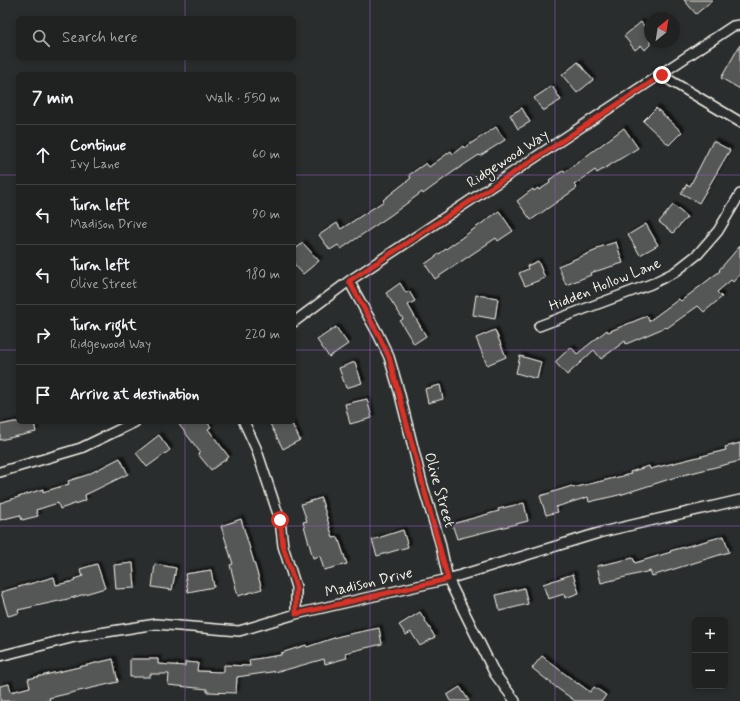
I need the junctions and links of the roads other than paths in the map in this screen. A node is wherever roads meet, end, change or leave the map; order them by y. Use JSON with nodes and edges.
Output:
{"nodes":[{"id":1,"x":740,"y":25,"type":"edge"},
{"id":2,"x":662,"y":75,"type":"junction"},
{"id":3,"x":740,"y":122,"type":"edge"},
{"id":4,"x":740,"y":194,"type":"edge"},
{"id":5,"x":349,"y":281,"type":"junction"},
{"id":6,"x":296,"y":321,"type":"edge"},
{"id":7,"x":538,"y":326,"type":"dead end"},
{"id":8,"x":131,"y":424,"type":"edge"},
{"id":9,"x":245,"y":424,"type":"edge"},
{"id":10,"x":0,"y":472,"type":"edge"},
{"id":11,"x":740,"y":500,"type":"edge"},
{"id":12,"x":448,"y":579,"type":"junction"},
{"id":13,"x":296,"y":614,"type":"junction"},
{"id":14,"x":0,"y":656,"type":"edge"},
{"id":15,"x":515,"y":701,"type":"edge"}],
"edges":[{"from":1,"to":2,"type":"street","name":"Ridgewood Way"},
{"from":2,"to":3,"type":"street"},
{"from":2,"to":5,"type":"street","name":"Ridgewood Way"},
{"from":4,"to":7,"type":"street","name":"Hidden Hollow Lane"},
{"from":5,"to":6,"type":"street","name":"Ridgewood Way"},
{"from":5,"to":12,"type":"street","name":"Olive Street"},
{"from":8,"to":10,"type":"street"},
{"from":9,"to":13,"type":"street"},
{"from":11,"to":12,"type":"street","name":"Madison Drive"},
{"from":12,"to":13,"type":"street","name":"Madison Drive"},
{"from":12,"to":15,"type":"street","name":"Olive Street"},
{"from":13,"to":14,"type":"street","name":"Madison Drive"}]}
